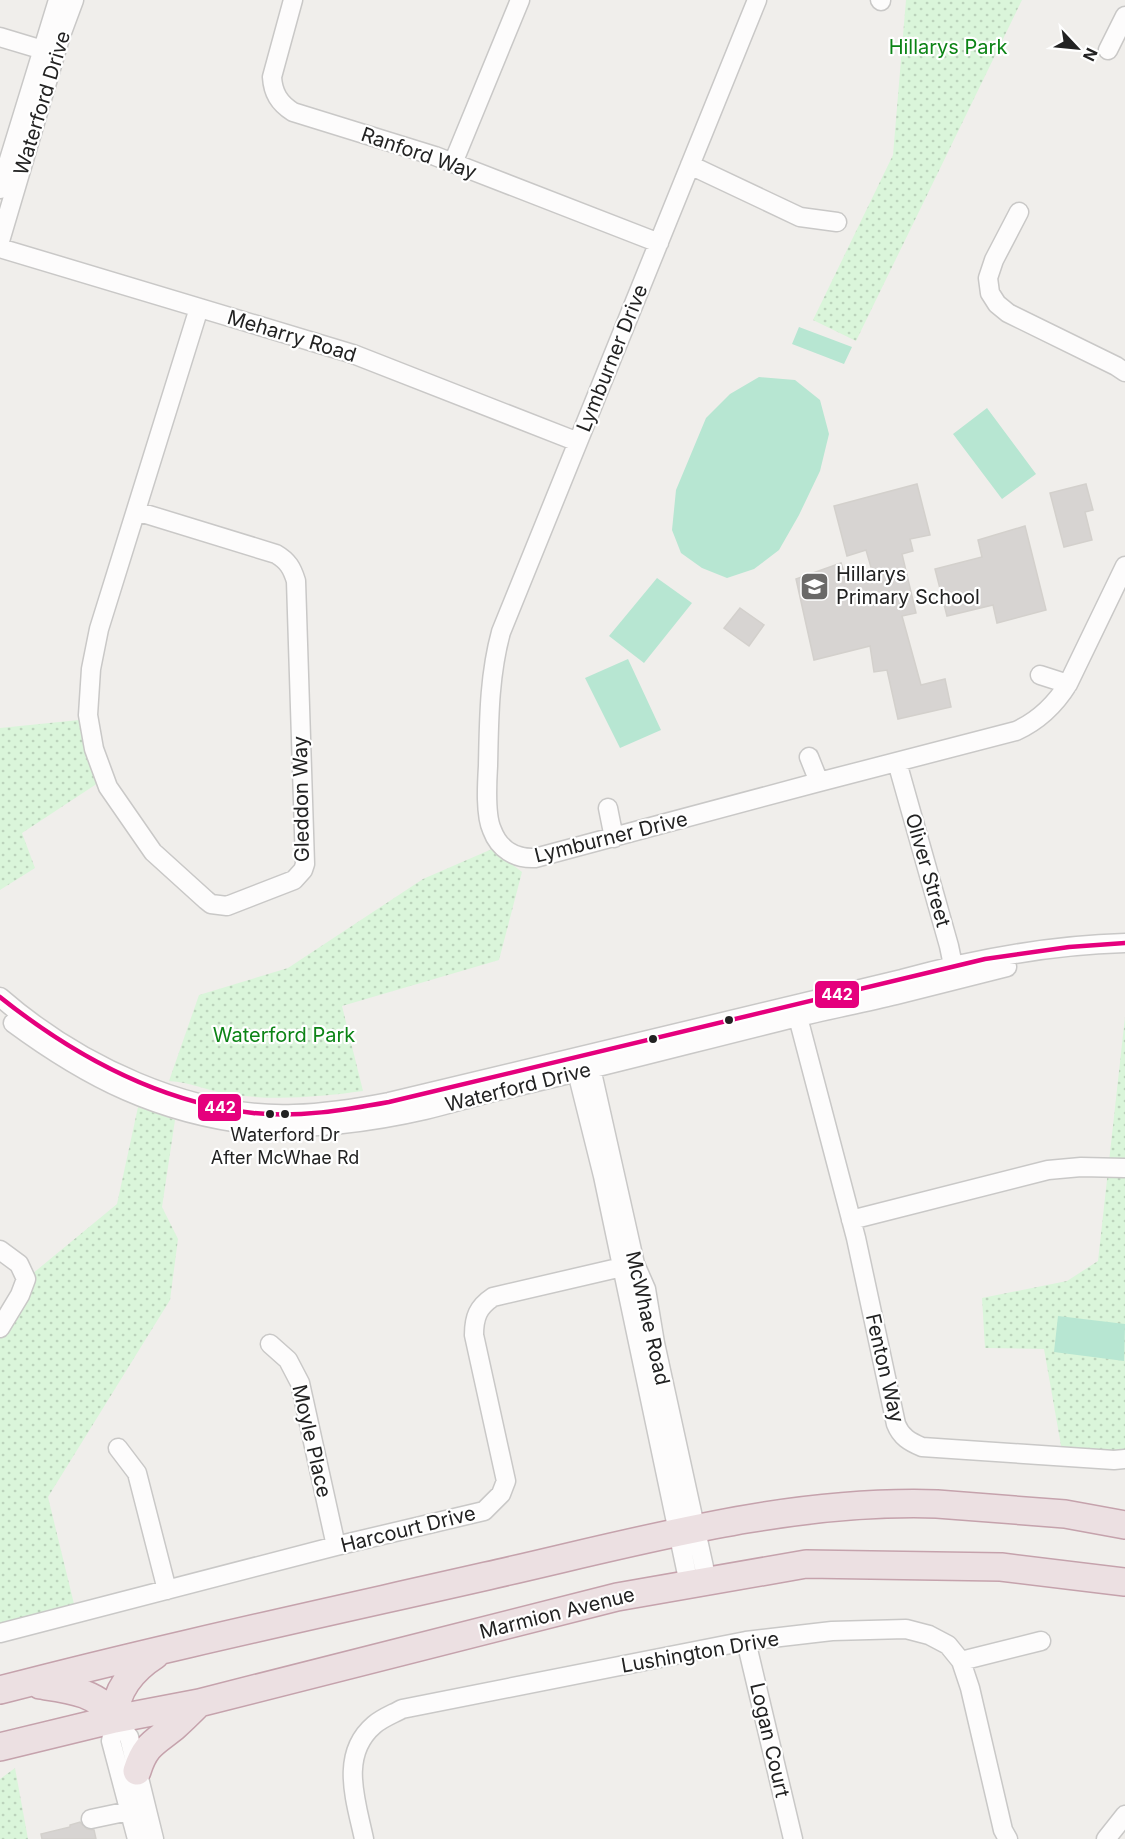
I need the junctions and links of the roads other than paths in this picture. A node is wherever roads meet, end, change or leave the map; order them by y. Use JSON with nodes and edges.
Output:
{"nodes":[{"id":1,"x":58,"y":0,"type":"edge"},
{"id":2,"x":74,"y":0,"type":"edge"},
{"id":3,"x":294,"y":0,"type":"edge"},
{"id":4,"x":520,"y":0,"type":"edge"},
{"id":5,"x":757,"y":0,"type":"edge"},
{"id":6,"x":1125,"y":15,"type":"edge"},
{"id":7,"x":0,"y":37,"type":"edge"},
{"id":8,"x":1108,"y":50,"type":"dead end"},
{"id":9,"x":49,"y":52,"type":"junction"},
{"id":10,"x":453,"y":163,"type":"junction"},
{"id":11,"x":690,"y":165,"type":"junction"},
{"id":12,"x":0,"y":189,"type":"edge"},
{"id":13,"x":1019,"y":212,"type":"dead end"},
{"id":14,"x":837,"y":222,"type":"dead end"},
{"id":15,"x":0,"y":241,"type":"edge"},
{"id":16,"x":659,"y":243,"type":"junction"},
{"id":17,"x":0,"y":248,"type":"edge"},
{"id":18,"x":199,"y":308,"type":"junction"},
{"id":19,"x":1125,"y":372,"type":"edge"},
{"id":20,"x":578,"y":442,"type":"junction"},
{"id":21,"x":136,"y":511,"type":"junction"},
{"id":22,"x":1125,"y":567,"type":"edge"},
{"id":23,"x":1040,"y":675,"type":"dead end"},
{"id":24,"x":1068,"y":684,"type":"junction"},
{"id":25,"x":809,"y":757,"type":"dead end"},
{"id":26,"x":897,"y":762,"type":"junction"},
{"id":27,"x":819,"y":782,"type":"junction"},
{"id":28,"x":608,"y":808,"type":"dead end"},
{"id":29,"x":614,"y":838,"type":"junction"},
{"id":30,"x":1125,"y":943,"type":"edge"},
{"id":31,"x":1125,"y":954,"type":"edge"},
{"id":32,"x":954,"y":972,"type":"junction"},
{"id":33,"x":0,"y":998,"type":"edge"},
{"id":34,"x":796,"y":1011,"type":"junction"},
{"id":35,"x":0,"y":1012,"type":"edge"},
{"id":36,"x":583,"y":1064,"type":"junction"},
{"id":37,"x":1125,"y":1168,"type":"edge"},
{"id":38,"x":851,"y":1220,"type":"junction"},
{"id":39,"x":0,"y":1250,"type":"edge"},
{"id":40,"x":629,"y":1266,"type":"junction"},
{"id":41,"x":0,"y":1328,"type":"edge"},
{"id":42,"x":270,"y":1344,"type":"dead end"},
{"id":43,"x":118,"y":1448,"type":"dead end"},
{"id":44,"x":1125,"y":1459,"type":"edge"},
{"id":45,"x":1125,"y":1525,"type":"edge"},
{"id":46,"x":688,"y":1531,"type":"junction"},
{"id":47,"x":336,"y":1546,"type":"junction"},
{"id":48,"x":1125,"y":1582,"type":"edge"},
{"id":49,"x":698,"y":1583,"type":"junction"},
{"id":50,"x":167,"y":1590,"type":"junction"},
{"id":51,"x":0,"y":1633,"type":"edge"},
{"id":52,"x":746,"y":1641,"type":"junction"},
{"id":53,"x":1041,"y":1641,"type":"dead end"},
{"id":54,"x":164,"y":1650,"type":"junction"},
{"id":55,"x":961,"y":1661,"type":"junction"},
{"id":56,"x":27,"y":1683,"type":"junction"},
{"id":57,"x":0,"y":1690,"type":"edge"},
{"id":58,"x":199,"y":1703,"type":"junction"},
{"id":59,"x":114,"y":1719,"type":"junction"},
{"id":60,"x":0,"y":1748,"type":"edge"},
{"id":61,"x":137,"y":1771,"type":"junction"},
{"id":62,"x":129,"y":1811,"type":"junction"},
{"id":63,"x":1125,"y":1815,"type":"edge"},
{"id":64,"x":91,"y":1819,"type":"dead end"},
{"id":65,"x":137,"y":1839,"type":"edge"},
{"id":66,"x":154,"y":1839,"type":"edge"},
{"id":67,"x":364,"y":1839,"type":"edge"},
{"id":68,"x":793,"y":1839,"type":"edge"},
{"id":69,"x":1008,"y":1839,"type":"edge"},
{"id":70,"x":1106,"y":1839,"type":"edge"}],
"edges":[{"from":1,"to":9,"type":"street","name":"Waterford Drive"},
{"from":2,"to":9,"type":"street","name":"Waterford Drive"},
{"from":3,"to":10,"type":"street","name":"Ranford Way"},
{"from":4,"to":10,"type":"street"},
{"from":5,"to":11,"type":"street","name":"Lymburner Drive"},
{"from":6,"to":8,"type":"street"},
{"from":7,"to":9,"type":"street"},
{"from":9,"to":12,"type":"street","name":"Waterford Drive"},
{"from":9,"to":15,"type":"street","name":"Waterford Drive"},
{"from":10,"to":16,"type":"street","name":"Ranford Way"},
{"from":11,"to":14,"type":"street"},
{"from":11,"to":16,"type":"street","name":"Lymburner Drive"},
{"from":13,"to":19,"type":"street"},
{"from":16,"to":20,"type":"street","name":"Lymburner Drive"},
{"from":17,"to":18,"type":"street","name":"Meharry Road"},
{"from":18,"to":20,"type":"street","name":"Meharry Road"},
{"from":18,"to":21,"type":"street","name":"Gleddon Way"},
{"from":20,"to":29,"type":"street","name":"Lymburner Drive"},
{"from":21,"to":21,"type":"street","name":"Gleddon Way"},
{"from":22,"to":24,"type":"street","name":"Lymburner Drive"},
{"from":23,"to":24,"type":"street"},
{"from":24,"to":26,"type":"street","name":"Lymburner Drive"},
{"from":25,"to":27,"type":"street"},
{"from":26,"to":27,"type":"street","name":"Lymburner Drive"},
{"from":26,"to":32,"type":"street","name":"Oliver Street"},
{"from":27,"to":29,"type":"street","name":"Lymburner Drive"},
{"from":28,"to":29,"type":"street"},
{"from":30,"to":32,"type":"street","name":"Waterford Drive"},
{"from":31,"to":32,"type":"street","name":"Waterford Drive"},
{"from":32,"to":34,"type":"street","name":"Waterford Drive"},
{"from":33,"to":36,"type":"street","name":"Waterford Drive"},
{"from":34,"to":36,"type":"street","name":"Waterford Drive"},
{"from":34,"to":38,"type":"street","name":"Fenton Way"},
{"from":35,"to":36,"type":"street","name":"Waterford Drive"},
{"from":36,"to":40,"type":"street","name":"McWhae Road"},
{"from":37,"to":38,"type":"street"},
{"from":38,"to":44,"type":"street","name":"Fenton Way"},
{"from":39,"to":41,"type":"street"},
{"from":40,"to":46,"type":"street","name":"McWhae Road"},
{"from":40,"to":47,"type":"street","name":"Harcourt Drive"},
{"from":42,"to":47,"type":"street","name":"Moyle Place"},
{"from":43,"to":50,"type":"street"},
{"from":45,"to":46,"type":"highway"},
{"from":46,"to":49,"type":"street","name":"McWhae Road"},
{"from":46,"to":54,"type":"highway"},
{"from":47,"to":50,"type":"street","name":"Harcourt Drive"},
{"from":48,"to":49,"type":"highway","name":"Marmion Avenue"},
{"from":49,"to":58,"type":"highway","name":"Marmion Avenue"},
{"from":50,"to":51,"type":"street","name":"Harcourt Drive"},
{"from":52,"to":55,"type":"street","name":"Lushington Drive"},
{"from":52,"to":67,"type":"street","name":"Lushington Drive"},
{"from":52,"to":68,"type":"street","name":"Logan Court"},
{"from":53,"to":55,"type":"street"},
{"from":54,"to":56,"type":"highway"},
{"from":54,"to":59,"type":"highway"},
{"from":55,"to":69,"type":"street","name":"Lushington Drive"},
{"from":56,"to":57,"type":"highway"},
{"from":56,"to":59,"type":"highway"},
{"from":58,"to":59,"type":"highway","name":"Marmion Avenue"},
{"from":58,"to":61,"type":"highway"},
{"from":59,"to":60,"type":"highway","name":"Marmion Avenue"},
{"from":59,"to":61,"type":"street"},
{"from":59,"to":62,"type":"street"},
{"from":61,"to":66,"type":"street"},
{"from":62,"to":64,"type":"street"},
{"from":62,"to":65,"type":"street"},
{"from":63,"to":70,"type":"street"}]}
